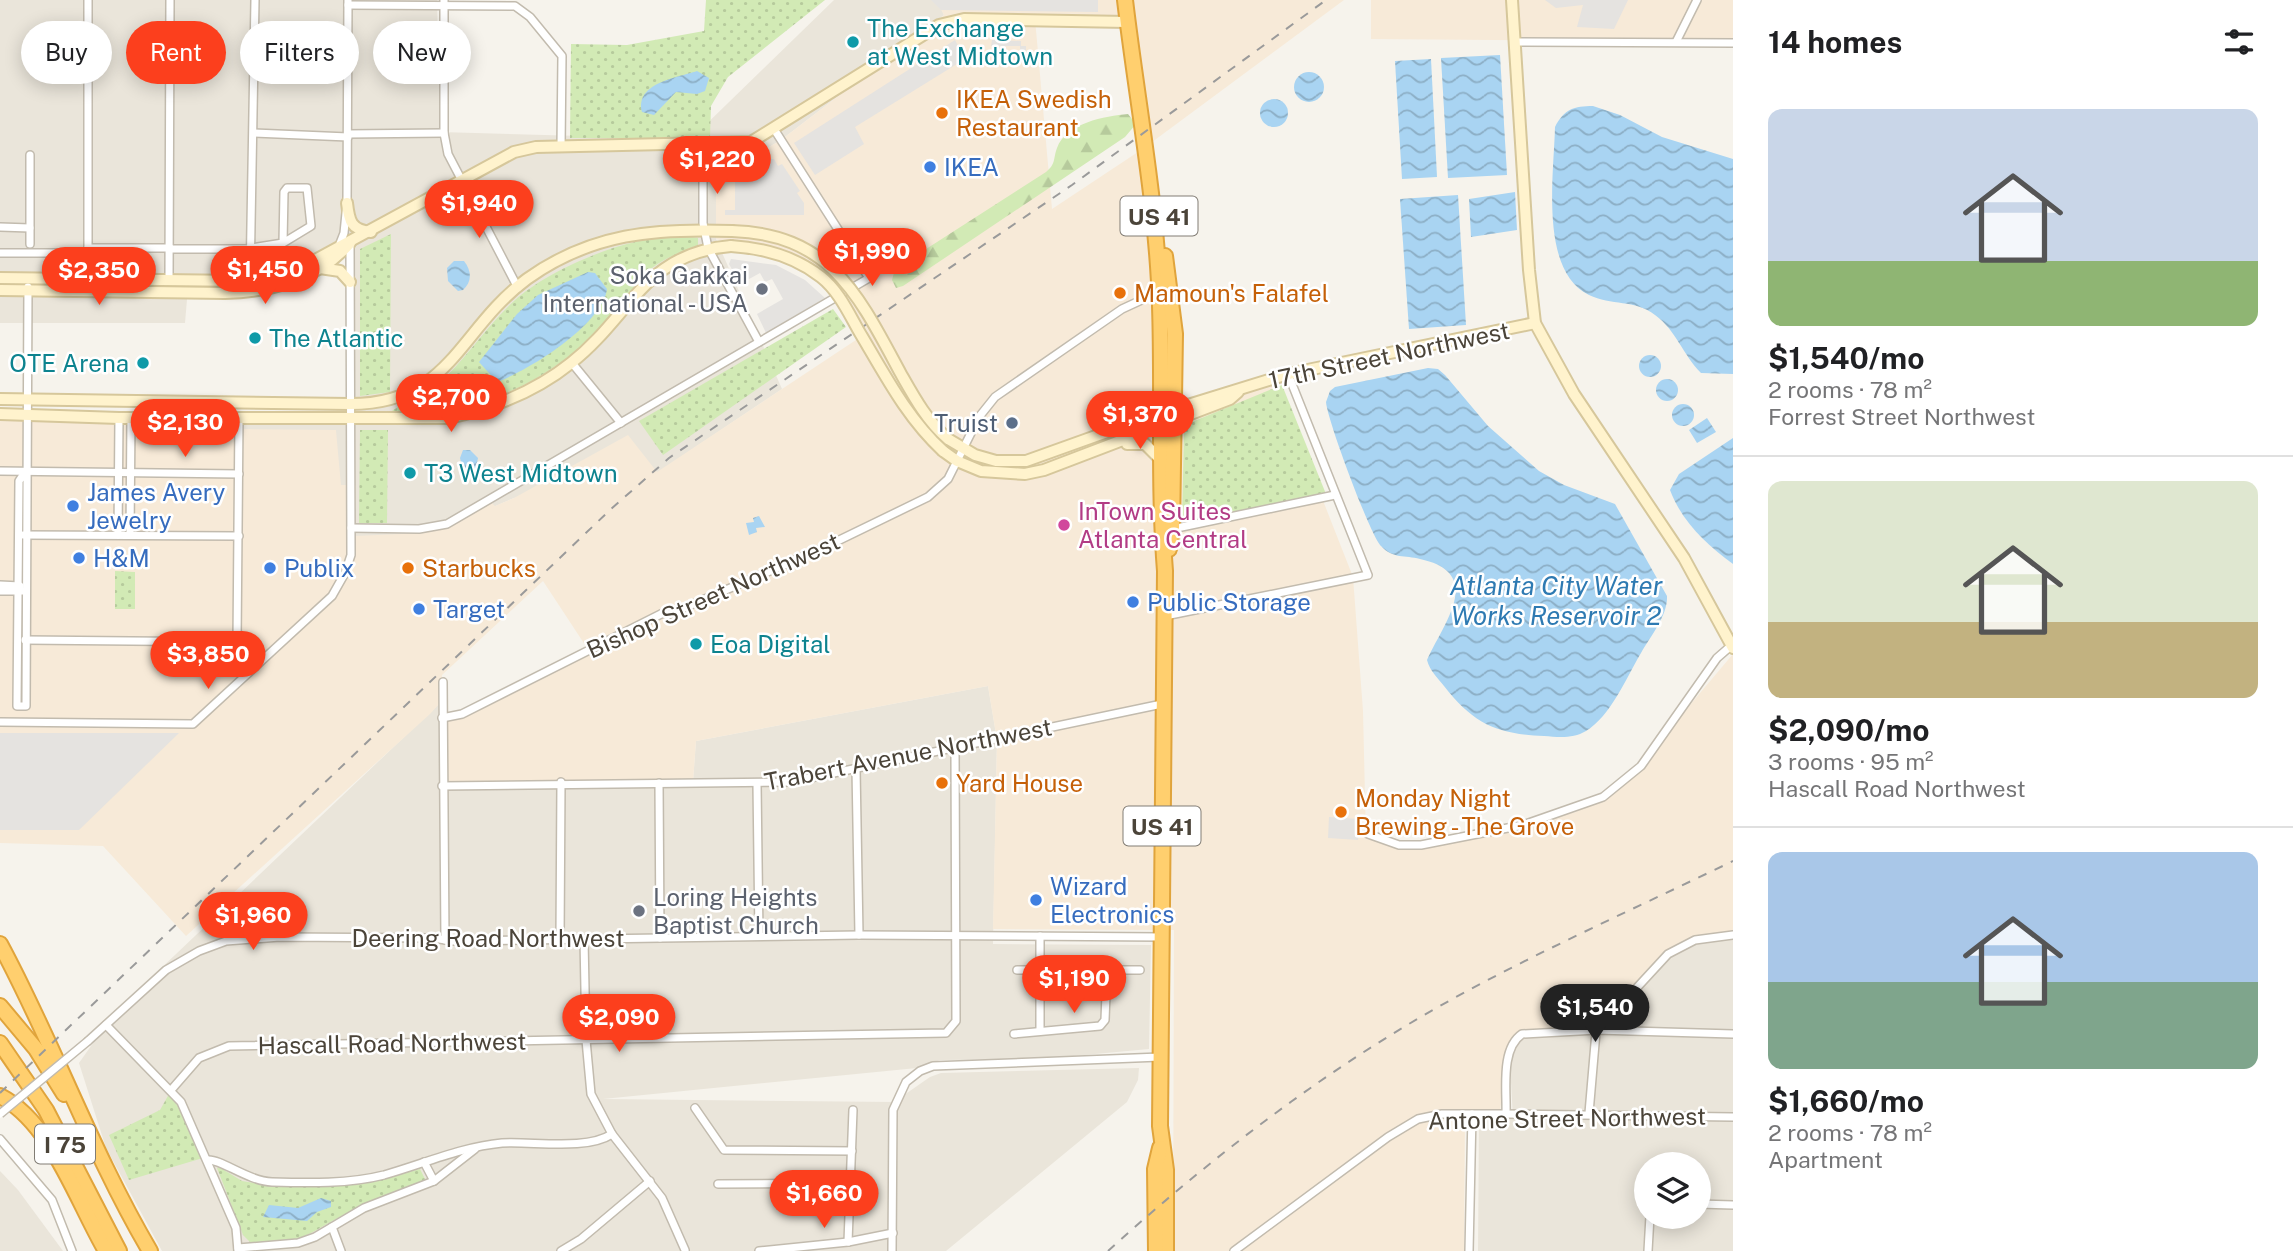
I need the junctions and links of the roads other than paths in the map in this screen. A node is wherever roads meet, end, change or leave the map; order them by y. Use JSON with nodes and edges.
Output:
{"nodes":[{"id":1,"x":88,"y":0,"type":"edge"},
{"id":2,"x":170,"y":0,"type":"edge"},
{"id":3,"x":255,"y":0,"type":"edge"},
{"id":4,"x":1125,"y":0,"type":"edge"},
{"id":5,"x":1135,"y":0,"type":"edge"},
{"id":6,"x":1512,"y":0,"type":"edge"},
{"id":7,"x":1697,"y":0,"type":"edge"},
{"id":8,"x":348,"y":3,"type":"edge"},
{"id":9,"x":444,"y":3,"type":"edge"},
{"id":10,"x":1127,"y":22,"type":"junction"},
{"id":11,"x":1516,"y":42,"type":"junction"},
{"id":12,"x":1676,"y":42,"type":"junction"},
{"id":13,"x":1733,"y":43,"type":"edge"},
{"id":14,"x":774,"y":129,"type":"junction"},
{"id":15,"x":254,"y":133,"type":"junction"},
{"id":16,"x":444,"y":133,"type":"junction"},
{"id":17,"x":348,"y":135,"type":"junction"},
{"id":18,"x":703,"y":145,"type":"junction"},
{"id":19,"x":561,"y":147,"type":"junction"},
{"id":20,"x":30,"y":155,"type":"dead end"},
{"id":21,"x":464,"y":181,"type":"junction"},
{"id":22,"x":347,"y":203,"type":"junction"},
{"id":23,"x":0,"y":227,"type":"edge"},
{"id":24,"x":30,"y":228,"type":"junction"},
{"id":25,"x":705,"y":230,"type":"junction"},
{"id":26,"x":371,"y":232,"type":"junction"},
{"id":27,"x":283,"y":243,"type":"junction"},
{"id":28,"x":30,"y":244,"type":"dead end"},
{"id":29,"x":345,"y":245,"type":"junction"},
{"id":30,"x":170,"y":248,"type":"junction"},
{"id":31,"x":251,"y":248,"type":"junction"},
{"id":32,"x":708,"y":248,"type":"junction"},
{"id":33,"x":88,"y":250,"type":"junction"},
{"id":34,"x":0,"y":253,"type":"edge"},
{"id":35,"x":320,"y":268,"type":"junction"},
{"id":36,"x":1158,"y":274,"type":"junction"},
{"id":37,"x":0,"y":278,"type":"edge"},
{"id":38,"x":88,"y":280,"type":"junction"},
{"id":39,"x":170,"y":280,"type":"junction"},
{"id":40,"x":250,"y":281,"type":"junction"},
{"id":41,"x":350,"y":282,"type":"junction"},
{"id":42,"x":28,"y":285,"type":"junction"},
{"id":43,"x":518,"y":288,"type":"junction"},
{"id":44,"x":0,"y":290,"type":"edge"},
{"id":45,"x":1134,"y":302,"type":"junction"},
{"id":46,"x":1160,"y":308,"type":"junction"},
{"id":47,"x":1535,"y":323,"type":"junction"},
{"id":48,"x":759,"y":342,"type":"junction"},
{"id":49,"x":572,"y":363,"type":"junction"},
{"id":50,"x":1288,"y":374,"type":"junction"},
{"id":51,"x":1242,"y":388,"type":"junction"},
{"id":52,"x":1176,"y":390,"type":"junction"},
{"id":53,"x":0,"y":399,"type":"edge"},
{"id":54,"x":26,"y":399,"type":"junction"},
{"id":55,"x":1204,"y":401,"type":"junction"},
{"id":56,"x":350,"y":404,"type":"junction"},
{"id":57,"x":0,"y":414,"type":"edge"},
{"id":58,"x":26,"y":415,"type":"junction"},
{"id":59,"x":239,"y":417,"type":"junction"},
{"id":60,"x":119,"y":418,"type":"junction"},
{"id":61,"x":131,"y":418,"type":"junction"},
{"id":62,"x":351,"y":418,"type":"junction"},
{"id":63,"x":1168,"y":418,"type":"junction"},
{"id":64,"x":621,"y":422,"type":"junction"},
{"id":65,"x":1107,"y":446,"type":"junction"},
{"id":66,"x":964,"y":449,"type":"junction"},
{"id":67,"x":1161,"y":460,"type":"junction"},
{"id":68,"x":957,"y":461,"type":"junction"},
{"id":69,"x":0,"y":471,"type":"edge"},
{"id":70,"x":118,"y":471,"type":"junction"},
{"id":71,"x":130,"y":471,"type":"junction"},
{"id":72,"x":25,"y":472,"type":"junction"},
{"id":73,"x":239,"y":474,"type":"junction"},
{"id":74,"x":1335,"y":495,"type":"junction"},
{"id":75,"x":351,"y":528,"type":"junction"},
{"id":76,"x":1172,"y":529,"type":"junction"},
{"id":77,"x":24,"y":535,"type":"junction"},
{"id":78,"x":118,"y":535,"type":"junction"},
{"id":79,"x":130,"y":535,"type":"junction"},
{"id":80,"x":239,"y":536,"type":"junction"},
{"id":81,"x":1165,"y":571,"type":"junction"},
{"id":82,"x":0,"y":585,"type":"edge"},
{"id":83,"x":22,"y":589,"type":"junction"},
{"id":84,"x":0,"y":591,"type":"edge"},
{"id":85,"x":1164,"y":616,"type":"junction"},
{"id":86,"x":22,"y":640,"type":"junction"},
{"id":87,"x":237,"y":642,"type":"junction"},
{"id":88,"x":1732,"y":647,"type":"edge"},
{"id":89,"x":256,"y":666,"type":"junction"},
{"id":90,"x":443,"y":682,"type":"dead end"},
{"id":91,"x":1163,"y":704,"type":"junction"},
{"id":92,"x":442,"y":718,"type":"junction"},
{"id":93,"x":0,"y":722,"type":"edge"},
{"id":94,"x":955,"y":748,"type":"junction"},
{"id":95,"x":856,"y":769,"type":"junction"},
{"id":96,"x":561,"y":782,"type":"junction"},
{"id":97,"x":659,"y":783,"type":"junction"},
{"id":98,"x":757,"y":784,"type":"junction"},
{"id":99,"x":442,"y":786,"type":"junction"},
{"id":100,"x":1368,"y":834,"type":"dead end"},
{"id":101,"x":859,"y":935,"type":"junction"},
{"id":102,"x":956,"y":935,"type":"junction"},
{"id":103,"x":1733,"y":935,"type":"edge"},
{"id":104,"x":759,"y":936,"type":"junction"},
{"id":105,"x":1040,"y":936,"type":"junction"},
{"id":106,"x":1162,"y":937,"type":"junction"},
{"id":107,"x":660,"y":938,"type":"junction"},
{"id":108,"x":560,"y":939,"type":"junction"},
{"id":109,"x":584,"y":939,"type":"junction"},
{"id":110,"x":445,"y":940,"type":"junction"},
{"id":111,"x":0,"y":944,"type":"edge"},
{"id":112,"x":1040,"y":969,"type":"junction"},
{"id":113,"x":1107,"y":969,"type":"junction"},
{"id":114,"x":1017,"y":970,"type":"dead end"},
{"id":115,"x":1140,"y":970,"type":"dead end"},
{"id":116,"x":0,"y":1006,"type":"edge"},
{"id":117,"x":106,"y":1025,"type":"junction"},
{"id":118,"x":1597,"y":1030,"type":"junction"},
{"id":119,"x":1040,"y":1031,"type":"junction"},
{"id":120,"x":1014,"y":1034,"type":"dead end"},
{"id":121,"x":1733,"y":1034,"type":"edge"},
{"id":122,"x":586,"y":1040,"type":"junction"},
{"id":123,"x":0,"y":1043,"type":"edge"},
{"id":124,"x":1161,"y":1057,"type":"junction"},
{"id":125,"x":172,"y":1089,"type":"junction"},
{"id":126,"x":0,"y":1096,"type":"edge"},
{"id":127,"x":695,"y":1108,"type":"dead end"},
{"id":128,"x":853,"y":1110,"type":"dead end"},
{"id":129,"x":0,"y":1114,"type":"edge"},
{"id":130,"x":1472,"y":1114,"type":"junction"},
{"id":131,"x":1506,"y":1114,"type":"junction"},
{"id":132,"x":1590,"y":1114,"type":"junction"},
{"id":133,"x":1733,"y":1117,"type":"edge"},
{"id":134,"x":612,"y":1134,"type":"junction"},
{"id":135,"x":0,"y":1139,"type":"edge"},
{"id":136,"x":1161,"y":1143,"type":"junction"},
{"id":137,"x":96,"y":1146,"type":"junction"},
{"id":138,"x":476,"y":1148,"type":"junction"},
{"id":139,"x":852,"y":1151,"type":"junction"},
{"id":140,"x":208,"y":1160,"type":"junction"},
{"id":141,"x":424,"y":1161,"type":"junction"},
{"id":142,"x":434,"y":1181,"type":"junction"},
{"id":143,"x":650,"y":1181,"type":"junction"},
{"id":144,"x":851,"y":1183,"type":"junction"},
{"id":145,"x":718,"y":1184,"type":"dead end"},
{"id":146,"x":1711,"y":1204,"type":"edge"},
{"id":147,"x":1733,"y":1205,"type":"edge"},
{"id":148,"x":332,"y":1227,"type":"junction"},
{"id":149,"x":1649,"y":1229,"type":"edge"},
{"id":150,"x":892,"y":1233,"type":"junction"},
{"id":151,"x":848,"y":1242,"type":"junction"},
{"id":152,"x":238,"y":1249,"type":"edge"},
{"id":153,"x":685,"y":1250,"type":"edge"},
{"id":154,"x":72,"y":1251,"type":"edge"},
{"id":155,"x":106,"y":1251,"type":"edge"},
{"id":156,"x":119,"y":1251,"type":"edge"},
{"id":157,"x":150,"y":1251,"type":"edge"},
{"id":158,"x":341,"y":1251,"type":"edge"},
{"id":159,"x":561,"y":1251,"type":"edge"},
{"id":160,"x":759,"y":1251,"type":"edge"},
{"id":161,"x":892,"y":1251,"type":"edge"},
{"id":162,"x":1156,"y":1251,"type":"edge"},
{"id":163,"x":1166,"y":1251,"type":"edge"},
{"id":164,"x":1234,"y":1251,"type":"edge"},
{"id":165,"x":1469,"y":1251,"type":"edge"},
{"id":166,"x":1648,"y":1251,"type":"edge"}],
"edges":[{"from":1,"to":33,"type":"street"},
{"from":2,"to":30,"type":"street"},
{"from":3,"to":15,"type":"street"},
{"from":4,"to":10,"type":"highway","number":"US 41"},
{"from":5,"to":52,"type":"highway","number":"US 41"},
{"from":6,"to":11,"type":"main road"},
{"from":7,"to":12,"type":"street"},
{"from":8,"to":9,"type":"street"},
{"from":8,"to":17,"type":"street"},
{"from":9,"to":16,"type":"street"},
{"from":9,"to":19,"type":"street"},
{"from":10,"to":14,"type":"main road"},
{"from":10,"to":36,"type":"highway","number":"US 41"},
{"from":11,"to":12,"type":"street"},
{"from":11,"to":47,"type":"main road"},
{"from":12,"to":13,"type":"street"},
{"from":14,"to":18,"type":"main road"},
{"from":14,"to":48,"type":"street"},
{"from":15,"to":17,"type":"street"},
{"from":15,"to":31,"type":"street"},
{"from":16,"to":17,"type":"street"},
{"from":16,"to":21,"type":"street"},
{"from":17,"to":22,"type":"street"},
{"from":18,"to":19,"type":"main road"},
{"from":18,"to":25,"type":"street"},
{"from":19,"to":21,"type":"main road"},
{"from":20,"to":24,"type":"street"},
{"from":21,"to":26,"type":"main road"},
{"from":21,"to":43,"type":"street"},
{"from":22,"to":26,"type":"main road"},
{"from":22,"to":29,"type":"street"},
{"from":23,"to":24,"type":"street"},
{"from":24,"to":28,"type":"street"},
{"from":25,"to":32,"type":"street"},
{"from":25,"to":43,"type":"main road","name":"17th Street Northwest"},
{"from":25,"to":66,"type":"main road","name":"17th Street Northwest","bridge":true},
{"from":26,"to":29,"type":"main road"},
{"from":27,"to":27,"type":"street"},
{"from":27,"to":31,"type":"street"},
{"from":29,"to":35,"type":"main road"},
{"from":29,"to":40,"type":"main road"},
{"from":29,"to":41,"type":"street"},
{"from":30,"to":31,"type":"street"},
{"from":30,"to":33,"type":"street"},
{"from":30,"to":39,"type":"street"},
{"from":31,"to":40,"type":"street"},
{"from":32,"to":48,"type":"street"},
{"from":32,"to":49,"type":"main road","name":"17th Street Northwest"},
{"from":32,"to":68,"type":"main road","name":"17th Street Northwest","bridge":true},
{"from":33,"to":34,"type":"street"},
{"from":33,"to":38,"type":"street"},
{"from":35,"to":41,"type":"main road"},
{"from":35,"to":42,"type":"main road"},
{"from":36,"to":45,"type":"street","name":"Bishop Street Northwest"},
{"from":36,"to":46,"type":"highway","number":"US 41"},
{"from":37,"to":42,"type":"main road"},
{"from":38,"to":39,"type":"main road"},
{"from":38,"to":42,"type":"main road"},
{"from":39,"to":40,"type":"main road"},
{"from":41,"to":56,"type":"street"},
{"from":42,"to":44,"type":"main road"},
{"from":42,"to":54,"type":"street"},
{"from":43,"to":56,"type":"main road","name":"17th Street Northwest"},
{"from":45,"to":46,"type":"street"},
{"from":45,"to":66,"type":"street","name":"Bishop Street Northwest"},
{"from":46,"to":63,"type":"highway","number":"US 41"},
{"from":47,"to":50,"type":"main road","name":"17th Street Northwest"},
{"from":47,"to":88,"type":"main road"},
{"from":48,"to":64,"type":"street"},
{"from":49,"to":62,"type":"main road","name":"17th Street Northwest"},
{"from":49,"to":64,"type":"street"},
{"from":50,"to":51,"type":"main road","name":"17th Street Northwest"},
{"from":50,"to":74,"type":"street"},
{"from":51,"to":55,"type":"main road","name":"17th Street Northwest"},
{"from":51,"to":63,"type":"main road","name":"17th Street Northwest"},
{"from":52,"to":55,"type":"main road"},
{"from":52,"to":63,"type":"highway","number":"US 41"},
{"from":53,"to":54,"type":"main road","name":"17th Street Northwest"},
{"from":54,"to":56,"type":"main road","name":"17th Street Northwest"},
{"from":54,"to":58,"type":"street"},
{"from":55,"to":63,"type":"main road","name":"17th Street Northwest"},
{"from":56,"to":62,"type":"street"},
{"from":57,"to":58,"type":"main road","name":"17th Street Northwest"},
{"from":58,"to":60,"type":"main road","name":"17th Street Northwest"},
{"from":58,"to":72,"type":"street"},
{"from":59,"to":61,"type":"main road","name":"17th Street Northwest"},
{"from":59,"to":62,"type":"main road","name":"17th Street Northwest"},
{"from":59,"to":73,"type":"street"},
{"from":60,"to":61,"type":"main road","name":"17th Street Northwest"},
{"from":60,"to":70,"type":"street"},
{"from":61,"to":71,"type":"street"},
{"from":62,"to":75,"type":"street"},
{"from":63,"to":65,"type":"main road","name":"17th Street Northwest"},
{"from":63,"to":66,"type":"main road","name":"17th Street Northwest"},
{"from":63,"to":67,"type":"highway","number":"US 41"},
{"from":63,"to":76,"type":"highway","number":"US 41"},
{"from":64,"to":75,"type":"street"},
{"from":65,"to":67,"type":"main road"},
{"from":65,"to":68,"type":"main road","name":"17th Street Northwest"},
{"from":66,"to":68,"type":"street","name":"Bishop Street Northwest"},
{"from":67,"to":81,"type":"highway","number":"US 41"},
{"from":68,"to":92,"type":"street","name":"Bishop Street Northwest"},
{"from":69,"to":72,"type":"street"},
{"from":70,"to":71,"type":"street"},
{"from":70,"to":72,"type":"street"},
{"from":70,"to":78,"type":"street"},
{"from":71,"to":73,"type":"street"},
{"from":71,"to":79,"type":"street"},
{"from":72,"to":77,"type":"street"},
{"from":73,"to":80,"type":"street"},
{"from":74,"to":76,"type":"street"},
{"from":74,"to":85,"type":"street"},
{"from":75,"to":89,"type":"street"},
{"from":76,"to":81,"type":"highway","number":"US 41"},
{"from":77,"to":78,"type":"street"},
{"from":77,"to":83,"type":"street"},
{"from":78,"to":79,"type":"street"},
{"from":79,"to":80,"type":"street"},
{"from":80,"to":87,"type":"street"},
{"from":81,"to":85,"type":"highway","number":"US 41"},
{"from":82,"to":83,"type":"street"},
{"from":83,"to":84,"type":"street"},
{"from":83,"to":86,"type":"street"},
{"from":85,"to":91,"type":"highway","number":"US 41"},
{"from":86,"to":86,"type":"street"},
{"from":86,"to":87,"type":"street"},
{"from":87,"to":89,"type":"street"},
{"from":88,"to":100,"type":"street"},
{"from":89,"to":93,"type":"street"},
{"from":90,"to":92,"type":"street"},
{"from":91,"to":94,"type":"street","name":"Trabert Avenue Northwest"},
{"from":91,"to":106,"type":"highway","number":"US 41"},
{"from":92,"to":99,"type":"street"},
{"from":94,"to":95,"type":"street","name":"Trabert Avenue Northwest"},
{"from":94,"to":102,"type":"street","name":"Hascall Road Northwest"},
{"from":95,"to":98,"type":"street","name":"Trabert Avenue Northwest"},
{"from":95,"to":101,"type":"street"},
{"from":96,"to":97,"type":"street","name":"Trabert Avenue Northwest"},
{"from":96,"to":99,"type":"street","name":"Trabert Avenue Northwest"},
{"from":96,"to":108,"type":"street"},
{"from":97,"to":98,"type":"street","name":"Trabert Avenue Northwest"},
{"from":97,"to":107,"type":"street"},
{"from":98,"to":104,"type":"street"},
{"from":99,"to":110,"type":"street"},
{"from":101,"to":102,"type":"street","name":"Deering Road Northwest"},
{"from":101,"to":104,"type":"street","name":"Deering Road Northwest"},
{"from":102,"to":105,"type":"street","name":"Deering Road Northwest"},
{"from":102,"to":122,"type":"street","name":"Hascall Road Northwest"},
{"from":103,"to":118,"type":"street"},
{"from":104,"to":107,"type":"street","name":"Deering Road Northwest"},
{"from":105,"to":106,"type":"street","name":"Deering Road Northwest"},
{"from":105,"to":112,"type":"street"},
{"from":106,"to":124,"type":"highway","number":"US 41"},
{"from":107,"to":109,"type":"street","name":"Deering Road Northwest"},
{"from":108,"to":109,"type":"street","name":"Deering Road Northwest"},
{"from":108,"to":110,"type":"street","name":"Deering Road Northwest"},
{"from":109,"to":122,"type":"street"},
{"from":110,"to":117,"type":"street","name":"Deering Road Northwest"},
{"from":111,"to":137,"type":"highway","number":"I 75"},
{"from":112,"to":113,"type":"street"},
{"from":112,"to":114,"type":"street"},
{"from":112,"to":119,"type":"street"},
{"from":113,"to":115,"type":"street"},
{"from":113,"to":119,"type":"street"},
{"from":116,"to":137,"type":"highway"},
{"from":117,"to":125,"type":"street"},
{"from":117,"to":129,"type":"street","name":"Deering Road Northwest","bridge":true},
{"from":118,"to":121,"type":"street"},
{"from":118,"to":131,"type":"street"},
{"from":118,"to":132,"type":"street"},
{"from":119,"to":120,"type":"street"},
{"from":122,"to":125,"type":"street","name":"Hascall Road Northwest"},
{"from":122,"to":134,"type":"street"},
{"from":123,"to":156,"type":"highway","number":"I 75"},
{"from":124,"to":136,"type":"highway","number":"US 41"},
{"from":124,"to":150,"type":"street"},
{"from":125,"to":140,"type":"street"},
{"from":126,"to":155,"type":"highway"},
{"from":127,"to":139,"type":"street"},
{"from":128,"to":139,"type":"street"},
{"from":130,"to":131,"type":"street","name":"Antone Street Northwest"},
{"from":130,"to":164,"type":"street","name":"Antone Street Northwest"},
{"from":130,"to":165,"type":"street"},
{"from":131,"to":132,"type":"street","name":"Antone Street Northwest"},
{"from":132,"to":133,"type":"street","name":"Antone Street Northwest"},
{"from":134,"to":138,"type":"street"},
{"from":134,"to":143,"type":"street"},
{"from":135,"to":154,"type":"street"},
{"from":136,"to":162,"type":"highway","number":"US 41"},
{"from":136,"to":163,"type":"highway","number":"US 41"},
{"from":137,"to":157,"type":"highway","number":"I 75"},
{"from":138,"to":141,"type":"street"},
{"from":138,"to":142,"type":"street"},
{"from":139,"to":144,"type":"street"},
{"from":140,"to":141,"type":"street"},
{"from":140,"to":152,"type":"street"},
{"from":141,"to":142,"type":"street"},
{"from":142,"to":148,"type":"street"},
{"from":143,"to":153,"type":"street"},
{"from":143,"to":159,"type":"street"},
{"from":144,"to":145,"type":"street"},
{"from":144,"to":151,"type":"street"},
{"from":146,"to":147,"type":"street"},
{"from":148,"to":152,"type":"street"},
{"from":148,"to":158,"type":"street"},
{"from":149,"to":166,"type":"street"},
{"from":150,"to":151,"type":"street"},
{"from":150,"to":161,"type":"street"},
{"from":151,"to":160,"type":"street"}]}
